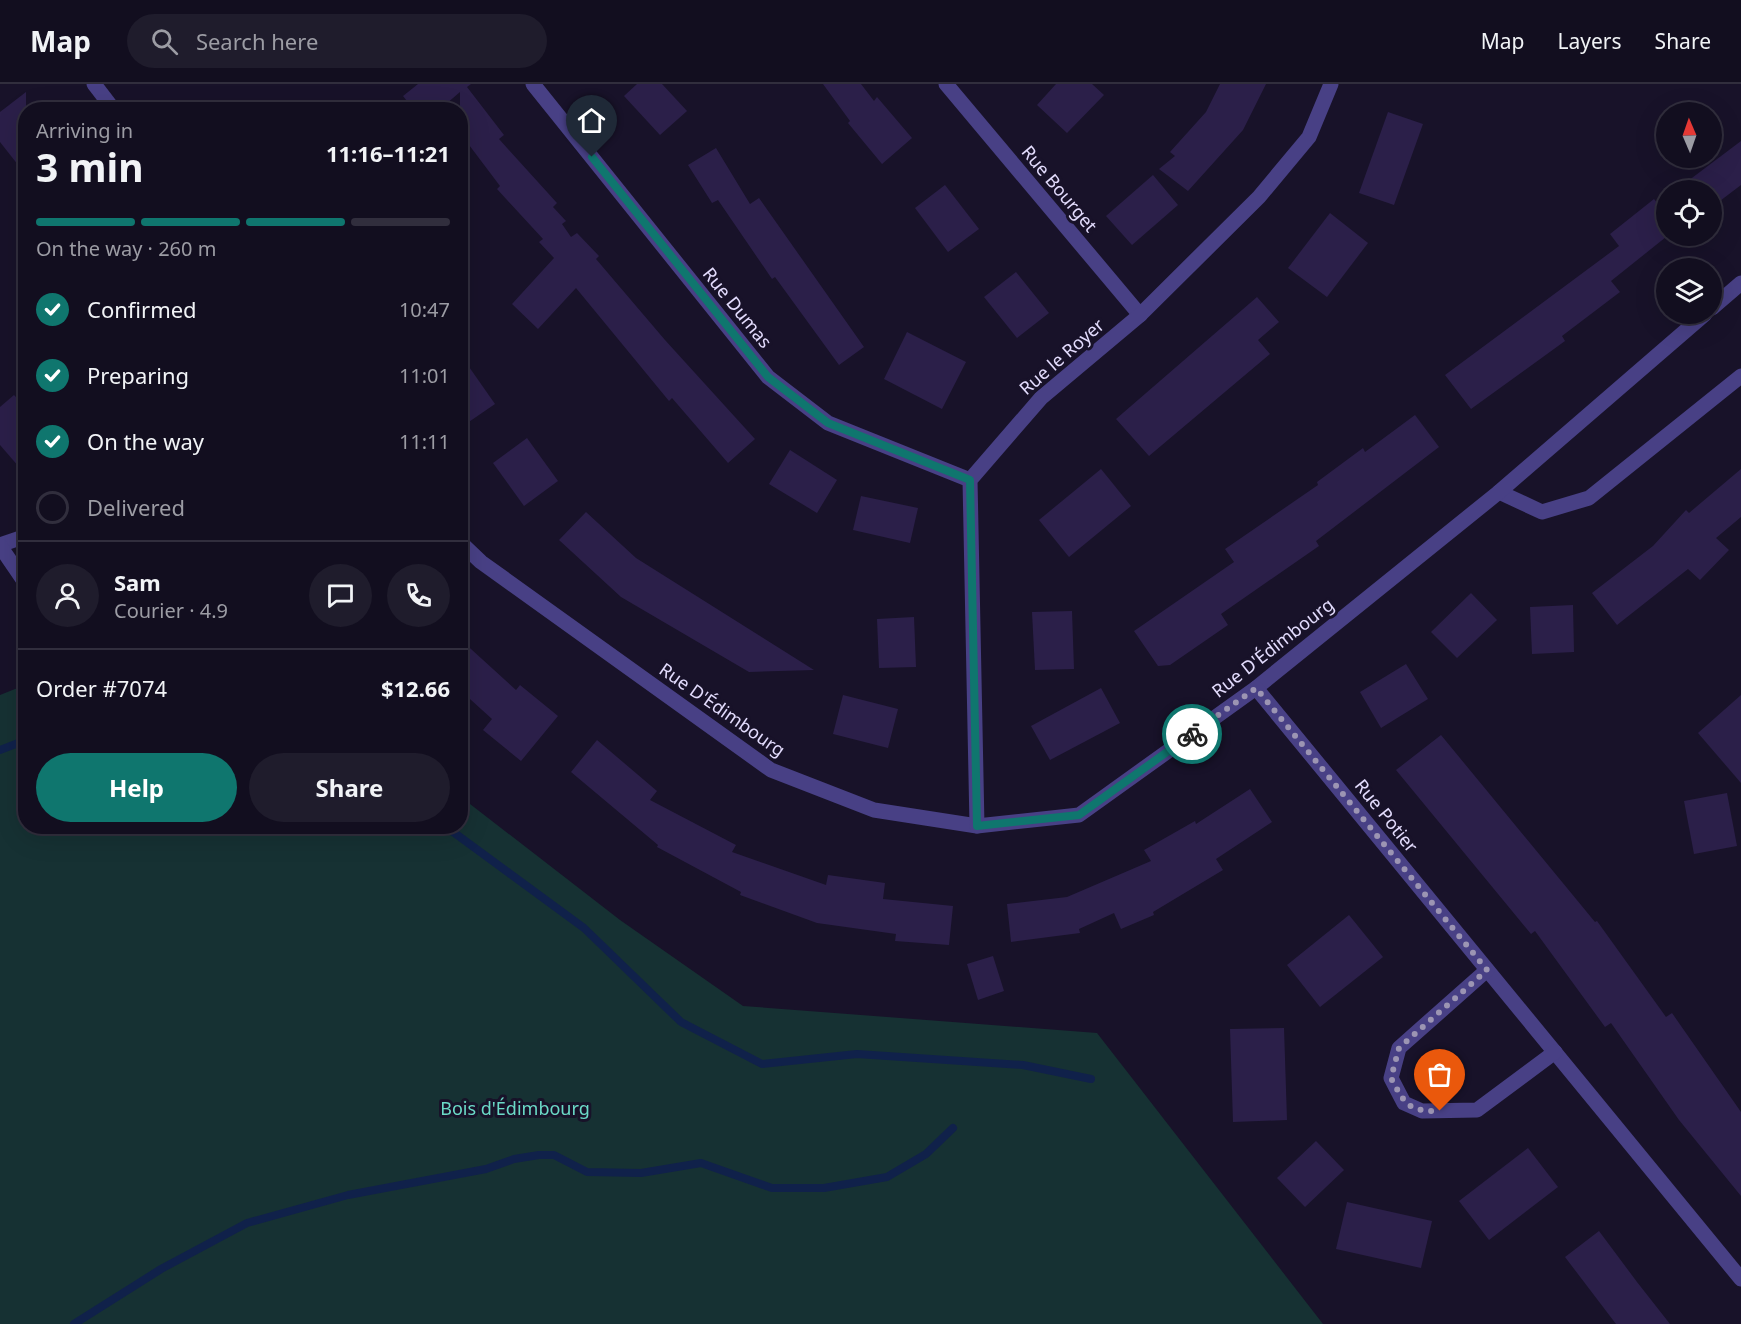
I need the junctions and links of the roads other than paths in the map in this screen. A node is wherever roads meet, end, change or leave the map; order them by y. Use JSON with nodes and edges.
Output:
{"nodes":[{"id":1,"x":94,"y":84,"type":"edge"},
{"id":2,"x":533,"y":84,"type":"edge"},
{"id":3,"x":1330,"y":84,"type":"edge"},
{"id":4,"x":948,"y":85,"type":"edge"},
{"id":5,"x":108,"y":102,"type":"edge"},
{"id":6,"x":1741,"y":283,"type":"edge"},
{"id":7,"x":1722,"y":299,"type":"edge"},
{"id":8,"x":1140,"y":315,"type":"junction"},
{"id":9,"x":1693,"y":324,"type":"edge"},
{"id":10,"x":1741,"y":376,"type":"edge"},
{"id":11,"x":970,"y":480,"type":"junction"},
{"id":12,"x":1499,"y":492,"type":"junction"},
{"id":13,"x":18,"y":539,"type":"edge"},
{"id":14,"x":0,"y":545,"type":"edge"},
{"id":15,"x":468,"y":550,"type":"edge"},
{"id":16,"x":18,"y":572,"type":"edge"},
{"id":17,"x":1256,"y":688,"type":"junction"},
{"id":18,"x":977,"y":826,"type":"junction"},
{"id":19,"x":1487,"y":970,"type":"junction"},
{"id":20,"x":1555,"y":1052,"type":"junction"},
{"id":21,"x":1741,"y":1279,"type":"edge"}],
"edges":[{"from":1,"to":5,"type":"street"},
{"from":2,"to":11,"type":"street","name":"Rue Dumas"},
{"from":3,"to":8,"type":"street","name":"Rue le Royer"},
{"from":4,"to":8,"type":"street","name":"Rue Bourget"},
{"from":6,"to":7,"type":"street"},
{"from":8,"to":11,"type":"street","name":"Rue le Royer"},
{"from":9,"to":12,"type":"street","name":"Rue D'Édimbourg"},
{"from":10,"to":12,"type":"street"},
{"from":11,"to":18,"type":"street"},
{"from":12,"to":17,"type":"street","name":"Rue D'Édimbourg"},
{"from":13,"to":14,"type":"street"},
{"from":14,"to":16,"type":"street"},
{"from":15,"to":18,"type":"street","name":"Rue D'Édimbourg"},
{"from":17,"to":18,"type":"street","name":"Rue D'Édimbourg"},
{"from":17,"to":19,"type":"street","name":"Rue Potier"},
{"from":19,"to":20,"type":"street","name":"Rue Potier"},
{"from":19,"to":20,"type":"street"},
{"from":20,"to":21,"type":"street","name":"Rue Potier"}]}
